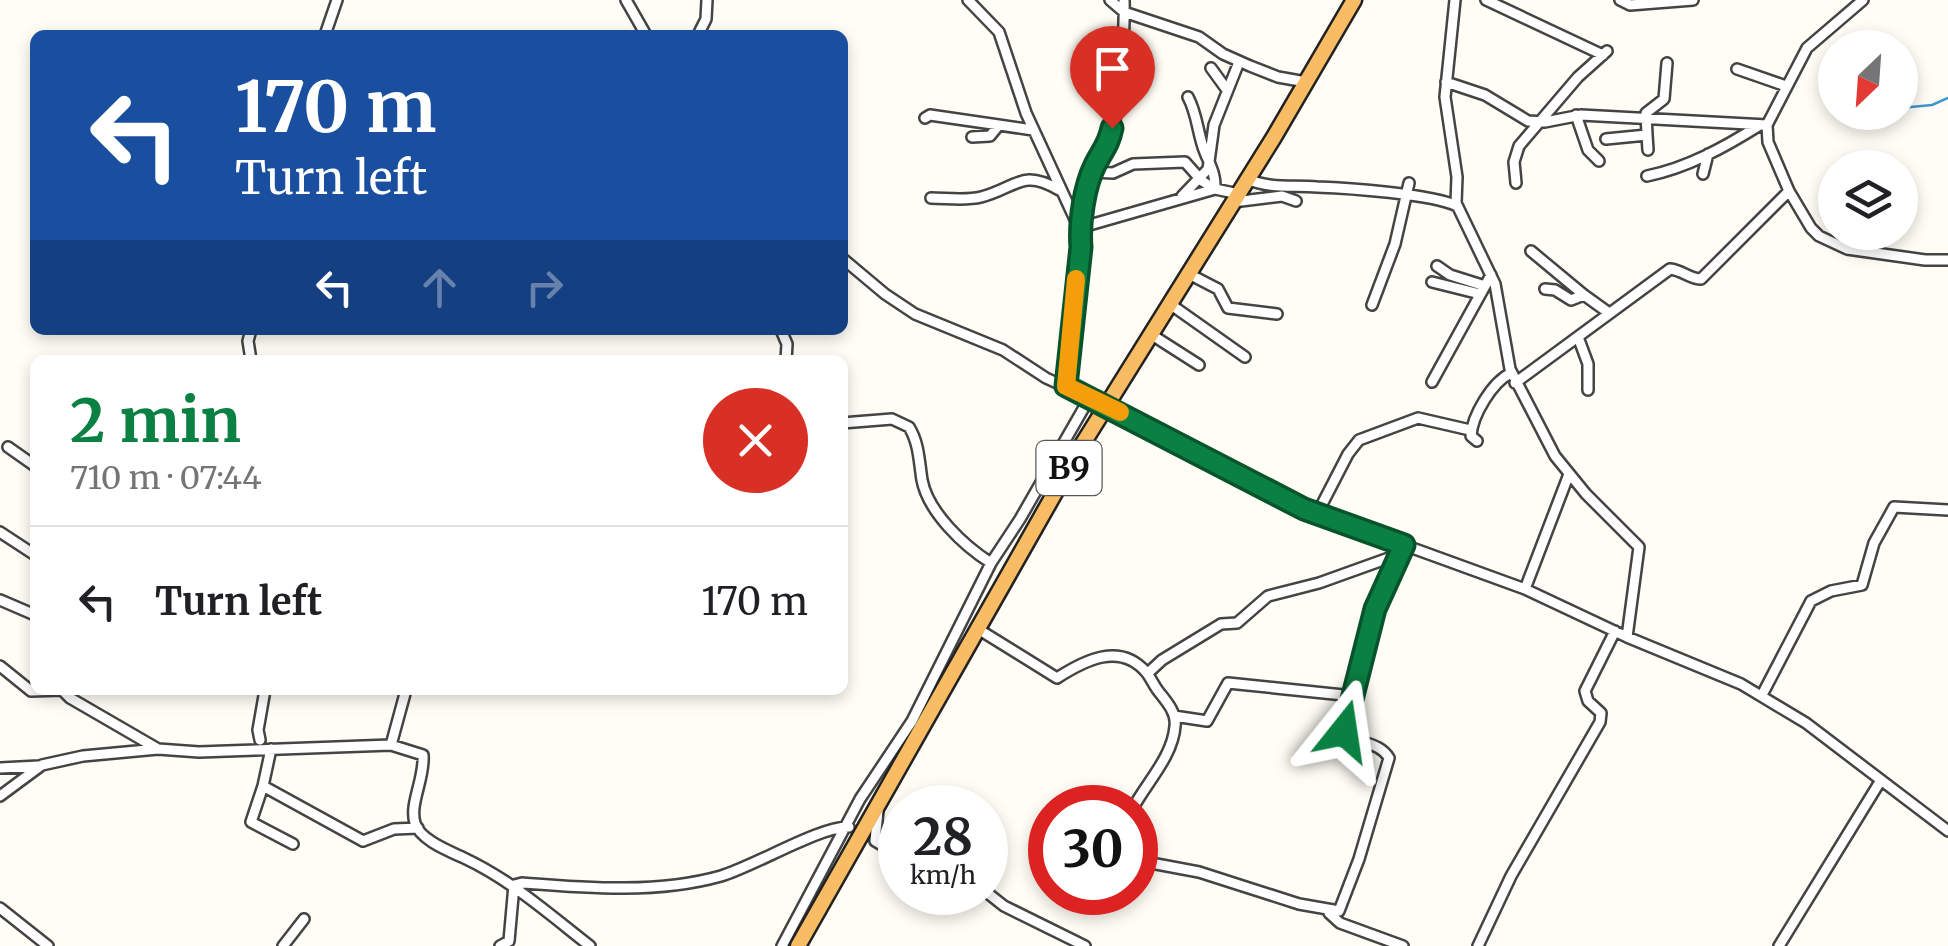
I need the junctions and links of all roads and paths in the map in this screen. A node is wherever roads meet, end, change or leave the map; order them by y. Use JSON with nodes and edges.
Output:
{"nodes":[{"id":1,"x":337,"y":0,"type":"edge"},
{"id":2,"x":626,"y":0,"type":"edge"},
{"id":3,"x":707,"y":0,"type":"edge"},
{"id":4,"x":968,"y":0,"type":"edge"},
{"id":5,"x":1110,"y":0,"type":"edge"},
{"id":6,"x":1124,"y":0,"type":"edge"},
{"id":7,"x":1354,"y":0,"type":"edge"},
{"id":8,"x":1455,"y":0,"type":"edge"},
{"id":9,"x":1486,"y":0,"type":"edge"},
{"id":10,"x":1620,"y":0,"type":"edge"},
{"id":11,"x":1693,"y":0,"type":"edge"},
{"id":12,"x":1863,"y":0,"type":"edge"},
{"id":13,"x":1124,"y":12,"type":"junction"},
{"id":14,"x":705,"y":21,"type":"junction"},
{"id":15,"x":327,"y":30,"type":"edge"},
{"id":16,"x":643,"y":30,"type":"edge"},
{"id":17,"x":700,"y":30,"type":"edge"},
{"id":18,"x":708,"y":30,"type":"edge"},
{"id":19,"x":1239,"y":62,"type":"junction"},
{"id":20,"x":1667,"y":63,"type":"dead end"},
{"id":21,"x":1211,"y":68,"type":"dead end"},
{"id":22,"x":1737,"y":69,"type":"dead end"},
{"id":23,"x":1306,"y":82,"type":"junction"},
{"id":24,"x":1446,"y":82,"type":"junction"},
{"id":25,"x":1786,"y":86,"type":"junction"},
{"id":26,"x":1227,"y":90,"type":"junction"},
{"id":27,"x":1188,"y":97,"type":"dead end"},
{"id":28,"x":1576,"y":115,"type":"junction"},
{"id":29,"x":925,"y":118,"type":"dead end"},
{"id":30,"x":1647,"y":120,"type":"junction"},
{"id":31,"x":1538,"y":122,"type":"junction"},
{"id":32,"x":999,"y":125,"type":"junction"},
{"id":33,"x":1765,"y":125,"type":"junction"},
{"id":34,"x":1033,"y":130,"type":"junction"},
{"id":35,"x":1647,"y":135,"type":"junction"},
{"id":36,"x":972,"y":137,"type":"dead end"},
{"id":37,"x":1606,"y":139,"type":"dead end"},
{"id":38,"x":1648,"y":150,"type":"dead end"},
{"id":39,"x":1708,"y":154,"type":"junction"},
{"id":40,"x":1598,"y":160,"type":"dead end"},
{"id":41,"x":1210,"y":164,"type":"junction"},
{"id":42,"x":1094,"y":172,"type":"junction"},
{"id":43,"x":1703,"y":174,"type":"dead end"},
{"id":44,"x":1647,"y":176,"type":"dead end"},
{"id":45,"x":1201,"y":179,"type":"junction"},
{"id":46,"x":1248,"y":179,"type":"junction"},
{"id":47,"x":1409,"y":183,"type":"dead end"},
{"id":48,"x":1516,"y":183,"type":"dead end"},
{"id":49,"x":1215,"y":188,"type":"junction"},
{"id":50,"x":1789,"y":190,"type":"junction"},
{"id":51,"x":1062,"y":192,"type":"junction"},
{"id":52,"x":1182,"y":196,"type":"junction"},
{"id":53,"x":1406,"y":197,"type":"junction"},
{"id":54,"x":931,"y":198,"type":"dead end"},
{"id":55,"x":1236,"y":198,"type":"junction"},
{"id":56,"x":1296,"y":201,"type":"dead end"},
{"id":57,"x":1457,"y":206,"type":"junction"},
{"id":58,"x":1079,"y":228,"type":"junction"},
{"id":59,"x":1531,"y":251,"type":"dead end"},
{"id":60,"x":1948,"y":260,"type":"edge"},
{"id":61,"x":848,"y":263,"type":"edge"},
{"id":62,"x":1438,"y":266,"type":"dead end"},
{"id":63,"x":1188,"y":273,"type":"junction"},
{"id":64,"x":1491,"y":274,"type":"junction"},
{"id":65,"x":1432,"y":282,"type":"dead end"},
{"id":66,"x":1545,"y":289,"type":"dead end"},
{"id":67,"x":1482,"y":290,"type":"junction"},
{"id":68,"x":1584,"y":294,"type":"junction"},
{"id":69,"x":1169,"y":303,"type":"junction"},
{"id":70,"x":1372,"y":305,"type":"dead end"},
{"id":71,"x":1609,"y":313,"type":"junction"},
{"id":72,"x":1277,"y":314,"type":"dead end"},
{"id":73,"x":1152,"y":335,"type":"junction"},
{"id":74,"x":1578,"y":337,"type":"junction"},
{"id":75,"x":1245,"y":357,"type":"dead end"},
{"id":76,"x":1198,"y":365,"type":"dead end"},
{"id":77,"x":1513,"y":378,"type":"junction"},
{"id":78,"x":1432,"y":382,"type":"dead end"},
{"id":79,"x":1066,"y":386,"type":"junction"},
{"id":80,"x":1588,"y":390,"type":"dead end"},
{"id":81,"x":1090,"y":397,"type":"junction"},
{"id":82,"x":1107,"y":406,"type":"junction"},
{"id":83,"x":848,"y":422,"type":"edge"},
{"id":84,"x":1470,"y":430,"type":"junction"},
{"id":85,"x":1477,"y":441,"type":"dead end"},
{"id":86,"x":8,"y":447,"type":"dead end"},
{"id":87,"x":30,"y":462,"type":"edge"},
{"id":88,"x":1570,"y":474,"type":"junction"},
{"id":89,"x":1948,"y":510,"type":"edge"},
{"id":90,"x":1317,"y":514,"type":"junction"},
{"id":91,"x":0,"y":532,"type":"edge"},
{"id":92,"x":1404,"y":545,"type":"junction"},
{"id":93,"x":30,"y":552,"type":"edge"},
{"id":94,"x":1398,"y":555,"type":"junction"},
{"id":95,"x":991,"y":562,"type":"junction"},
{"id":96,"x":1525,"y":588,"type":"junction"},
{"id":97,"x":0,"y":600,"type":"edge"},
{"id":98,"x":30,"y":613,"type":"edge"},
{"id":99,"x":978,"y":629,"type":"junction"},
{"id":100,"x":1615,"y":631,"type":"junction"},
{"id":101,"x":1628,"y":637,"type":"junction"},
{"id":102,"x":0,"y":666,"type":"edge"},
{"id":103,"x":1148,"y":674,"type":"junction"},
{"id":104,"x":30,"y":691,"type":"edge"},
{"id":105,"x":67,"y":695,"type":"edge"},
{"id":106,"x":264,"y":695,"type":"edge"},
{"id":107,"x":405,"y":695,"type":"edge"},
{"id":108,"x":1762,"y":695,"type":"junction"},
{"id":109,"x":1353,"y":696,"type":"junction"},
{"id":110,"x":1174,"y":716,"type":"junction"},
{"id":111,"x":392,"y":745,"type":"junction"},
{"id":112,"x":265,"y":747,"type":"junction"},
{"id":113,"x":158,"y":749,"type":"junction"},
{"id":114,"x":42,"y":765,"type":"junction"},
{"id":115,"x":0,"y":768,"type":"edge"},
{"id":116,"x":1881,"y":780,"type":"junction"},
{"id":117,"x":890,"y":785,"type":"edge"},
{"id":118,"x":1147,"y":785,"type":"edge"},
{"id":119,"x":264,"y":786,"type":"junction"},
{"id":120,"x":0,"y":796,"type":"edge"},
{"id":121,"x":878,"y":806,"type":"edge"},
{"id":122,"x":878,"y":810,"type":"edge"},
{"id":123,"x":846,"y":825,"type":"junction"},
{"id":124,"x":418,"y":828,"type":"junction"},
{"id":125,"x":1948,"y":831,"type":"edge"},
{"id":126,"x":861,"y":834,"type":"junction"},
{"id":127,"x":878,"y":842,"type":"edge"},
{"id":128,"x":293,"y":844,"type":"dead end"},
{"id":129,"x":1158,"y":864,"type":"edge"},
{"id":130,"x":514,"y":885,"type":"junction"},
{"id":131,"x":0,"y":908,"type":"edge"},
{"id":132,"x":1008,"y":908,"type":"edge"},
{"id":133,"x":1326,"y":912,"type":"junction"},
{"id":134,"x":304,"y":919,"type":"dead end"},
{"id":135,"x":31,"y":935,"type":"junction"},
{"id":136,"x":24,"y":946,"type":"edge"},
{"id":137,"x":48,"y":946,"type":"edge"},
{"id":138,"x":283,"y":946,"type":"edge"},
{"id":139,"x":500,"y":946,"type":"edge"},
{"id":140,"x":590,"y":946,"type":"edge"},
{"id":141,"x":782,"y":946,"type":"edge"},
{"id":142,"x":798,"y":946,"type":"edge"},
{"id":143,"x":1085,"y":946,"type":"edge"},
{"id":144,"x":1404,"y":946,"type":"edge"},
{"id":145,"x":1478,"y":946,"type":"edge"},
{"id":146,"x":1779,"y":946,"type":"edge"}],
"edges":[{"from":1,"to":15,"type":"street"},
{"from":2,"to":16,"type":"street"},
{"from":3,"to":14,"type":"street"},
{"from":4,"to":34,"type":"street"},
{"from":5,"to":13,"type":"street"},
{"from":6,"to":13,"type":"street"},
{"from":7,"to":23,"type":"highway","number":"B9"},
{"from":8,"to":24,"type":"street"},
{"from":9,"to":31,"type":"street"},
{"from":10,"to":11,"type":"street"},
{"from":12,"to":25,"type":"street"},
{"from":13,"to":19,"type":"street"},
{"from":13,"to":42,"type":"street"},
{"from":14,"to":17,"type":"street"},
{"from":14,"to":18,"type":"street"},
{"from":19,"to":23,"type":"street"},
{"from":19,"to":26,"type":"street"},
{"from":20,"to":30,"type":"street"},
{"from":21,"to":26,"type":"street"},
{"from":22,"to":25,"type":"street"},
{"from":23,"to":46,"type":"highway","number":"B9"},
{"from":24,"to":31,"type":"street"},
{"from":24,"to":57,"type":"street"},
{"from":25,"to":33,"type":"street"},
{"from":26,"to":41,"type":"street"},
{"from":27,"to":41,"type":"street"},
{"from":28,"to":30,"type":"street"},
{"from":28,"to":31,"type":"street"},
{"from":28,"to":40,"type":"street"},
{"from":29,"to":32,"type":"street"},
{"from":30,"to":33,"type":"street"},
{"from":30,"to":35,"type":"street"},
{"from":31,"to":48,"type":"street"},
{"from":32,"to":34,"type":"street"},
{"from":32,"to":36,"type":"street"},
{"from":33,"to":39,"type":"street"},
{"from":33,"to":50,"type":"street"},
{"from":34,"to":51,"type":"street"},
{"from":35,"to":37,"type":"street"},
{"from":35,"to":38,"type":"street"},
{"from":39,"to":43,"type":"street"},
{"from":39,"to":44,"type":"street"},
{"from":41,"to":45,"type":"street"},
{"from":41,"to":49,"type":"street"},
{"from":42,"to":45,"type":"street"},
{"from":42,"to":58,"type":"street"},
{"from":45,"to":49,"type":"street"},
{"from":45,"to":52,"type":"street"},
{"from":46,"to":53,"type":"street"},
{"from":46,"to":55,"type":"highway","number":"B9"},
{"from":47,"to":53,"type":"street"},
{"from":49,"to":52,"type":"street"},
{"from":49,"to":55,"type":"street"},
{"from":50,"to":60,"type":"street"},
{"from":50,"to":71,"type":"street"},
{"from":51,"to":54,"type":"street"},
{"from":51,"to":58,"type":"street"},
{"from":52,"to":58,"type":"street"},
{"from":53,"to":57,"type":"street"},
{"from":53,"to":70,"type":"street"},
{"from":55,"to":56,"type":"street"},
{"from":55,"to":63,"type":"highway","number":"B9"},
{"from":57,"to":64,"type":"street"},
{"from":58,"to":79,"type":"street"},
{"from":59,"to":68,"type":"street"},
{"from":61,"to":79,"type":"street"},
{"from":62,"to":67,"type":"street"},
{"from":63,"to":69,"type":"highway","number":"B9"},
{"from":63,"to":72,"type":"street"},
{"from":64,"to":67,"type":"street"},
{"from":64,"to":77,"type":"street"},
{"from":65,"to":67,"type":"street"},
{"from":66,"to":68,"type":"street"},
{"from":67,"to":78,"type":"street"},
{"from":68,"to":71,"type":"street"},
{"from":69,"to":73,"type":"highway","number":"B9"},
{"from":69,"to":75,"type":"street"},
{"from":71,"to":74,"type":"street"},
{"from":73,"to":76,"type":"street"},
{"from":73,"to":82,"type":"highway","number":"B9"},
{"from":74,"to":77,"type":"street"},
{"from":74,"to":80,"type":"street"},
{"from":77,"to":84,"type":"street"},
{"from":77,"to":88,"type":"street"},
{"from":79,"to":81,"type":"street"},
{"from":81,"to":82,"type":"street"},
{"from":81,"to":95,"type":"street"},
{"from":82,"to":90,"type":"street"},
{"from":82,"to":99,"type":"highway","number":"B9"},
{"from":83,"to":95,"type":"street"},
{"from":84,"to":85,"type":"street"},
{"from":84,"to":90,"type":"street"},
{"from":86,"to":87,"type":"street"},
{"from":88,"to":96,"type":"street"},
{"from":88,"to":101,"type":"street"},
{"from":89,"to":108,"type":"street"},
{"from":90,"to":92,"type":"street"},
{"from":91,"to":93,"type":"street"},
{"from":92,"to":94,"type":"street"},
{"from":92,"to":96,"type":"street"},
{"from":94,"to":103,"type":"street"},
{"from":94,"to":109,"type":"street"},
{"from":95,"to":123,"type":"street"},
{"from":96,"to":100,"type":"street"},
{"from":97,"to":98,"type":"street"},
{"from":99,"to":103,"type":"street"},
{"from":99,"to":117,"type":"highway","number":"B9"},
{"from":100,"to":101,"type":"street"},
{"from":100,"to":145,"type":"street"},
{"from":101,"to":108,"type":"street"},
{"from":102,"to":104,"type":"street"},
{"from":103,"to":110,"type":"street"},
{"from":105,"to":113,"type":"street"},
{"from":106,"to":112,"type":"street"},
{"from":107,"to":111,"type":"street"},
{"from":108,"to":116,"type":"street"},
{"from":109,"to":110,"type":"street"},
{"from":109,"to":133,"type":"street"},
{"from":110,"to":118,"type":"street"},
{"from":111,"to":112,"type":"street"},
{"from":111,"to":124,"type":"street"},
{"from":112,"to":113,"type":"street"},
{"from":112,"to":119,"type":"street"},
{"from":113,"to":114,"type":"street"},
{"from":114,"to":115,"type":"street"},
{"from":114,"to":120,"type":"street"},
{"from":116,"to":125,"type":"street"},
{"from":116,"to":146,"type":"street"},
{"from":119,"to":124,"type":"street"},
{"from":119,"to":128,"type":"street"},
{"from":121,"to":126,"type":"highway","number":"B9"},
{"from":122,"to":127,"type":"street"},
{"from":123,"to":126,"type":"street"},
{"from":123,"to":130,"type":"street"},
{"from":123,"to":141,"type":"street"},
{"from":124,"to":130,"type":"street"},
{"from":126,"to":142,"type":"highway","number":"B9"},
{"from":129,"to":133,"type":"street"},
{"from":130,"to":139,"type":"street"},
{"from":130,"to":140,"type":"street"},
{"from":131,"to":135,"type":"street"},
{"from":132,"to":143,"type":"street"},
{"from":133,"to":144,"type":"street"},
{"from":134,"to":138,"type":"street"},
{"from":135,"to":136,"type":"street"},
{"from":135,"to":137,"type":"street"}]}
